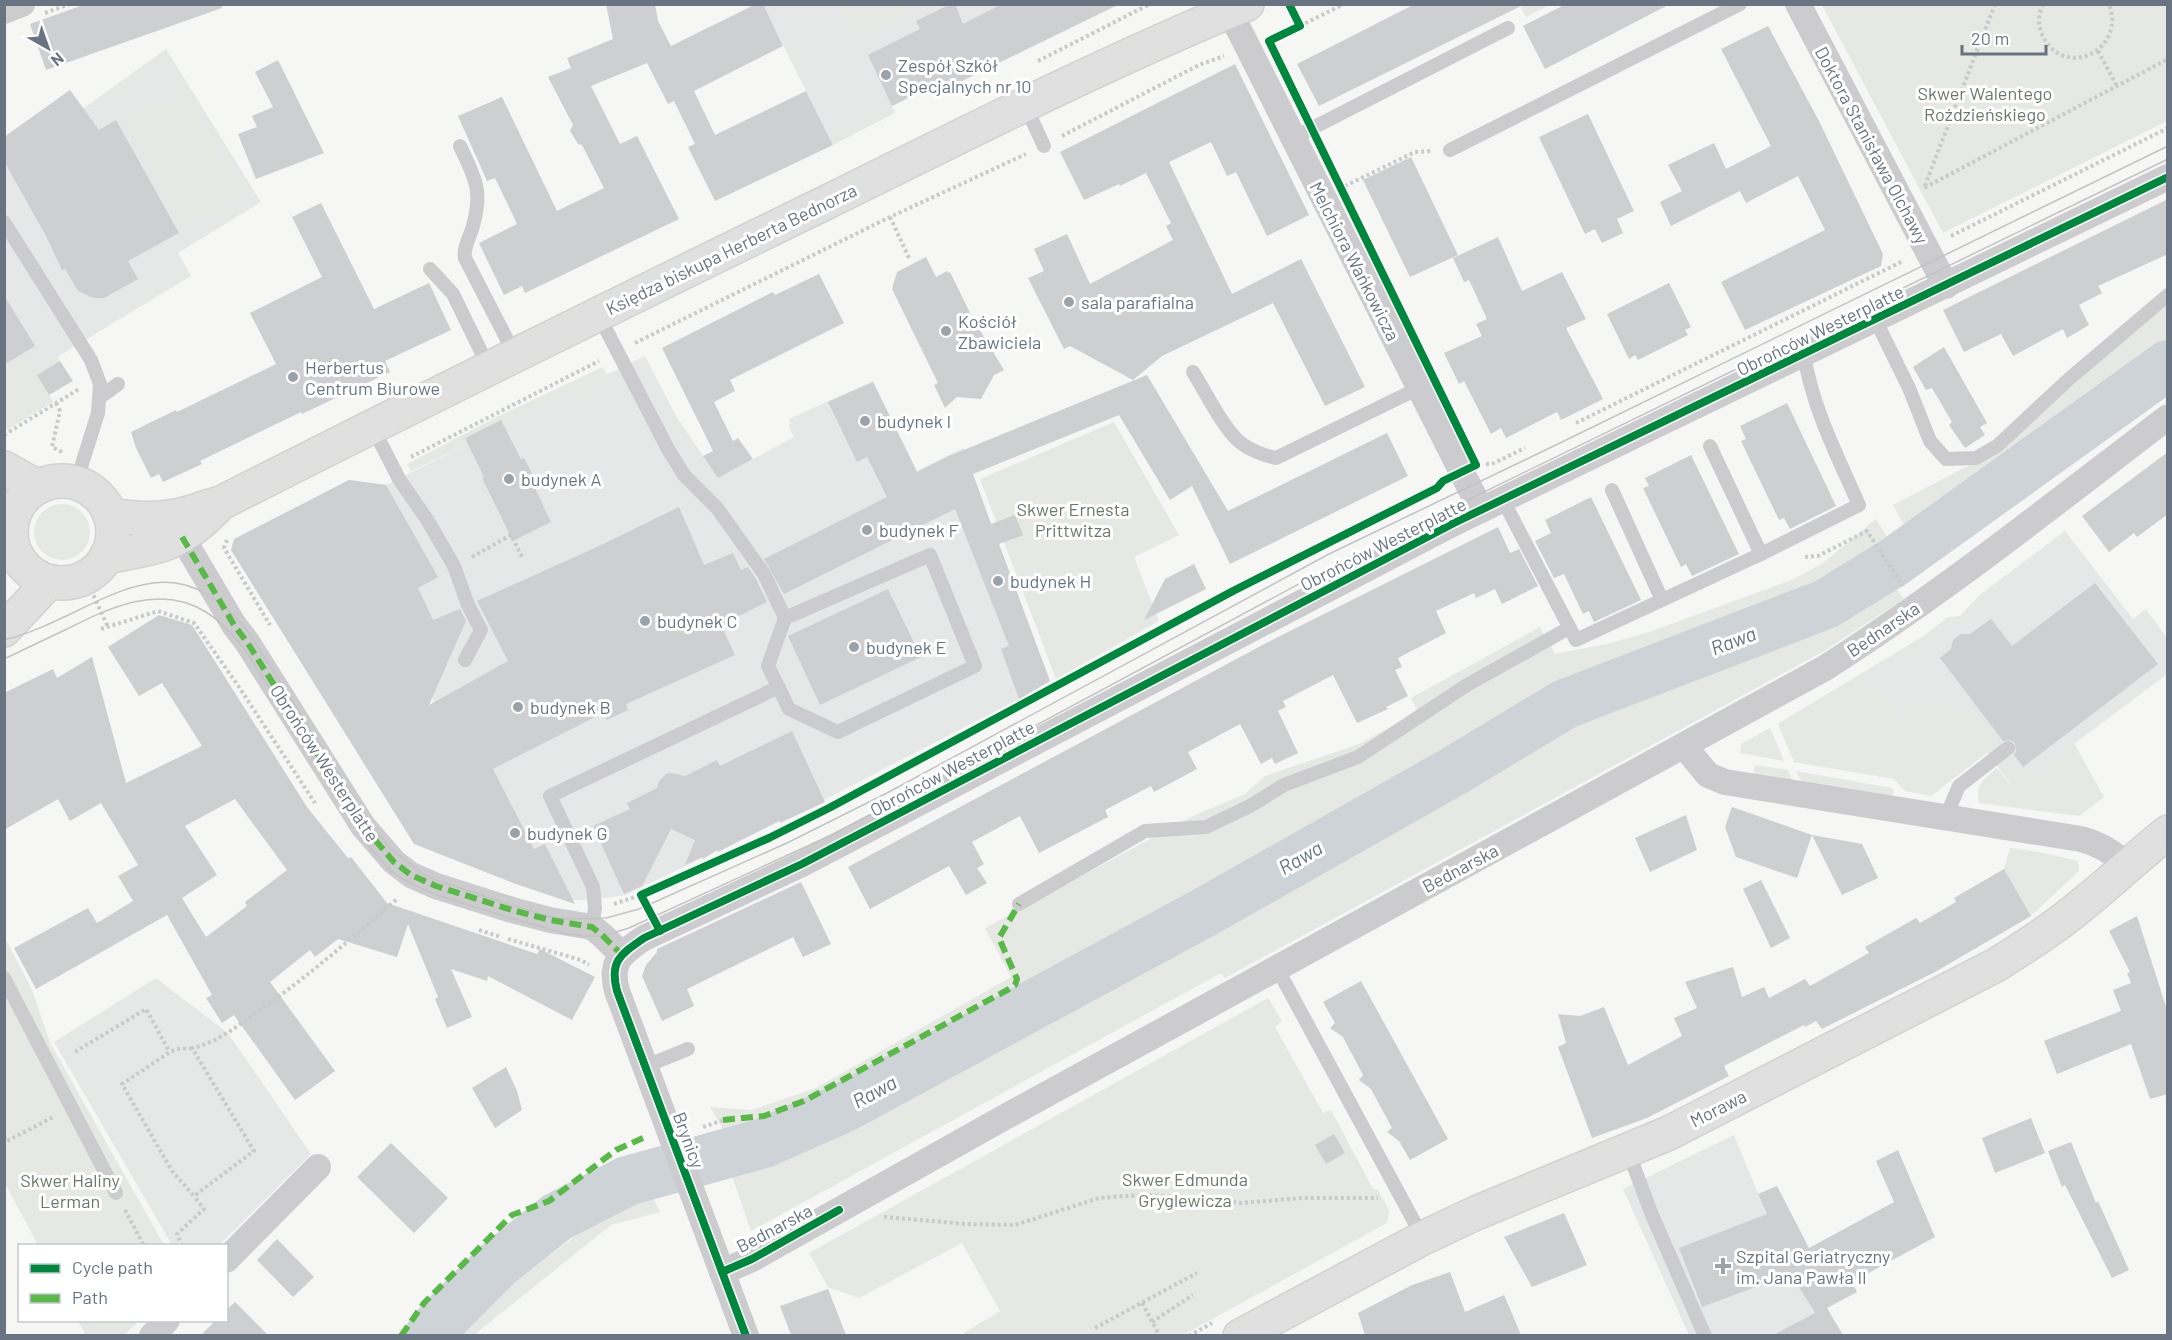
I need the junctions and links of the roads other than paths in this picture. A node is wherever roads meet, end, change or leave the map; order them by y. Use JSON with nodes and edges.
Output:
{"nodes":[{"id":1,"x":22,"y":4,"type":"edge"},
{"id":2,"x":1740,"y":4,"type":"edge"},
{"id":3,"x":1798,"y":4,"type":"edge"},
{"id":4,"x":1234,"y":7,"type":"edge"},
{"id":5,"x":4,"y":11,"type":"edge"},
{"id":6,"x":1508,"y":28,"type":"dead end"},
{"id":7,"x":1025,"y":105,"type":"junction"},
{"id":8,"x":1293,"y":138,"type":"junction"},
{"id":9,"x":460,"y":146,"type":"dead end"},
{"id":10,"x":1044,"y":146,"type":"road end"},
{"id":11,"x":1450,"y":150,"type":"road end"},
{"id":12,"x":2168,"y":177,"type":"edge"},
{"id":13,"x":4,"y":222,"type":"edge"},
{"id":14,"x":430,"y":269,"type":"dead end"},
{"id":15,"x":1946,"y":286,"type":"junction"},
{"id":16,"x":2168,"y":295,"type":"edge"},
{"id":17,"x":598,"y":314,"type":"junction"},
{"id":18,"x":1875,"y":319,"type":"junction"},
{"id":19,"x":1804,"y":354,"type":"junction"},
{"id":20,"x":502,"y":361,"type":"junction"},
{"id":21,"x":1193,"y":372,"type":"dead end"},
{"id":22,"x":118,"y":384,"type":"dead end"},
{"id":23,"x":1419,"y":388,"type":"junction"},
{"id":24,"x":99,"y":398,"type":"junction"},
{"id":25,"x":2168,"y":417,"type":"edge"},
{"id":26,"x":372,"y":426,"type":"junction"},
{"id":27,"x":1710,"y":446,"type":"dead end"},
{"id":28,"x":4,"y":468,"type":"edge"},
{"id":29,"x":76,"y":483,"type":"junction"},
{"id":30,"x":38,"y":487,"type":"junction"},
{"id":31,"x":1612,"y":490,"type":"dead end"},
{"id":32,"x":1492,"y":505,"type":"junction"},
{"id":33,"x":110,"y":515,"type":"junction"},
{"id":34,"x":8,"y":516,"type":"edge"},
{"id":35,"x":225,"y":519,"type":"junction"},
{"id":36,"x":182,"y":537,"type":"junction"},
{"id":37,"x":1761,"y":554,"type":"junction"},
{"id":38,"x":106,"y":557,"type":"junction"},
{"id":39,"x":10,"y":566,"type":"edge"},
{"id":40,"x":50,"y":582,"type":"junction"},
{"id":41,"x":1662,"y":600,"type":"junction"},
{"id":42,"x":785,"y":618,"type":"junction"},
{"id":43,"x":1569,"y":628,"type":"junction"},
{"id":44,"x":4,"y":630,"type":"edge"},
{"id":45,"x":465,"y":660,"type":"dead end"},
{"id":46,"x":779,"y":687,"type":"junction"},
{"id":47,"x":1684,"y":746,"type":"junction"},
{"id":48,"x":2008,"y":748,"type":"dead end"},
{"id":49,"x":1946,"y":819,"type":"junction"},
{"id":50,"x":2168,"y":832,"type":"edge"},
{"id":51,"x":2127,"y":865,"type":"junction"},
{"id":52,"x":1018,"y":904,"type":"dead end"},
{"id":53,"x":592,"y":927,"type":"junction"},
{"id":54,"x":622,"y":955,"type":"junction"},
{"id":55,"x":1277,"y":968,"type":"junction"},
{"id":56,"x":4,"y":978,"type":"edge"},
{"id":57,"x":688,"y":1049,"type":"dead end"},
{"id":58,"x":646,"y":1066,"type":"junction"},
{"id":59,"x":1628,"y":1151,"type":"junction"},
{"id":60,"x":318,"y":1167,"type":"dead end"},
{"id":61,"x":116,"y":1193,"type":"dead end"},
{"id":62,"x":1423,"y":1238,"type":"junction"},
{"id":63,"x":228,"y":1258,"type":"edge"},
{"id":64,"x":722,"y":1272,"type":"junction"},
{"id":65,"x":164,"y":1322,"type":"edge"},
{"id":66,"x":152,"y":1335,"type":"edge"},
{"id":67,"x":746,"y":1335,"type":"edge"},
{"id":68,"x":1240,"y":1335,"type":"edge"},
{"id":69,"x":1705,"y":1335,"type":"edge"}],
"edges":[{"from":1,"to":5,"type":"street"},
{"from":2,"to":11,"type":"lane"},
{"from":3,"to":15,"type":"street","name":"Doktora Stanisława Olchawy"},
{"from":4,"to":7,"type":"street","name":"Księdza biskupa Herberta Bednorza"},
{"from":4,"to":8,"type":"street","name":"Melchiora Wańkowicza"},
{"from":6,"to":8,"type":"lane"},
{"from":7,"to":10,"type":"lane"},
{"from":7,"to":17,"type":"street","name":"Księdza biskupa Herberta Bednorza"},
{"from":8,"to":23,"type":"street","name":"Melchiora Wańkowicza"},
{"from":9,"to":20,"type":"lane"},
{"from":12,"to":15,"type":"street","name":"Obrońców Westerplatte"},
{"from":13,"to":24,"type":"lane"},
{"from":14,"to":20,"type":"lane"},
{"from":15,"to":18,"type":"street","name":"Obrońców Westerplatte"},
{"from":16,"to":18,"type":"lane"},
{"from":17,"to":20,"type":"street","name":"Księdza biskupa Herberta Bednorza"},
{"from":17,"to":42,"type":"lane"},
{"from":18,"to":19,"type":"street","name":"Obrońców Westerplatte"},
{"from":19,"to":32,"type":"street","name":"Obrońców Westerplatte"},
{"from":19,"to":37,"type":"lane"},
{"from":20,"to":26,"type":"street","name":"Księdza biskupa Herberta Bednorza"},
{"from":21,"to":23,"type":"lane"},
{"from":22,"to":24,"type":"lane"},
{"from":23,"to":32,"type":"street","name":"Melchiora Wańkowicza"},
{"from":24,"to":29,"type":"lane"},
{"from":25,"to":47,"type":"street","name":"Bednarska"},
{"from":26,"to":35,"type":"street","name":"Księdza biskupa Herberta Bednorza"},
{"from":26,"to":45,"type":"lane"},
{"from":27,"to":37,"type":"lane"},
{"from":28,"to":30,"type":"street"},
{"from":29,"to":30,"type":"street"},
{"from":29,"to":33,"type":"street"},
{"from":30,"to":34,"type":"street"},
{"from":31,"to":41,"type":"lane"},
{"from":32,"to":43,"type":"lane"},
{"from":32,"to":54,"type":"street","name":"Obrońców Westerplatte"},
{"from":33,"to":35,"type":"street","name":"Księdza biskupa Herberta Bednorza"},
{"from":33,"to":38,"type":"street"},
{"from":34,"to":39,"type":"street"},
{"from":35,"to":36,"type":"street","name":"Księdza biskupa Herberta Bednorza"},
{"from":36,"to":38,"type":"street","name":"Księdza biskupa Herberta Bednorza"},
{"from":36,"to":53,"type":"street","name":"Obrońców Westerplatte"},
{"from":37,"to":41,"type":"lane"},
{"from":38,"to":40,"type":"street"},
{"from":39,"to":40,"type":"street"},
{"from":40,"to":44,"type":"street"},
{"from":41,"to":43,"type":"lane"},
{"from":42,"to":46,"type":"lane"},
{"from":42,"to":46,"type":"lane"},
{"from":43,"to":52,"type":"lane"},
{"from":46,"to":53,"type":"lane"},
{"from":47,"to":49,"type":"street"},
{"from":47,"to":55,"type":"street","name":"Bednarska"},
{"from":48,"to":49,"type":"lane"},
{"from":49,"to":51,"type":"street"},
{"from":50,"to":51,"type":"street","name":"Morawa"},
{"from":51,"to":59,"type":"street","name":"Morawa"},
{"from":53,"to":54,"type":"street"},
{"from":54,"to":58,"type":"street","name":"Brynicy"},
{"from":55,"to":62,"type":"lane"},
{"from":55,"to":64,"type":"street","name":"Bednarska"},
{"from":56,"to":61,"type":"lane"},
{"from":57,"to":58,"type":"lane"},
{"from":58,"to":64,"type":"street","name":"Brynicy"},
{"from":59,"to":62,"type":"street","name":"Morawa"},
{"from":59,"to":69,"type":"lane"},
{"from":60,"to":63,"type":"street"},
{"from":62,"to":68,"type":"street","name":"Morawa"},
{"from":64,"to":67,"type":"street","name":"Brynicy"},
{"from":65,"to":66,"type":"street"}]}
